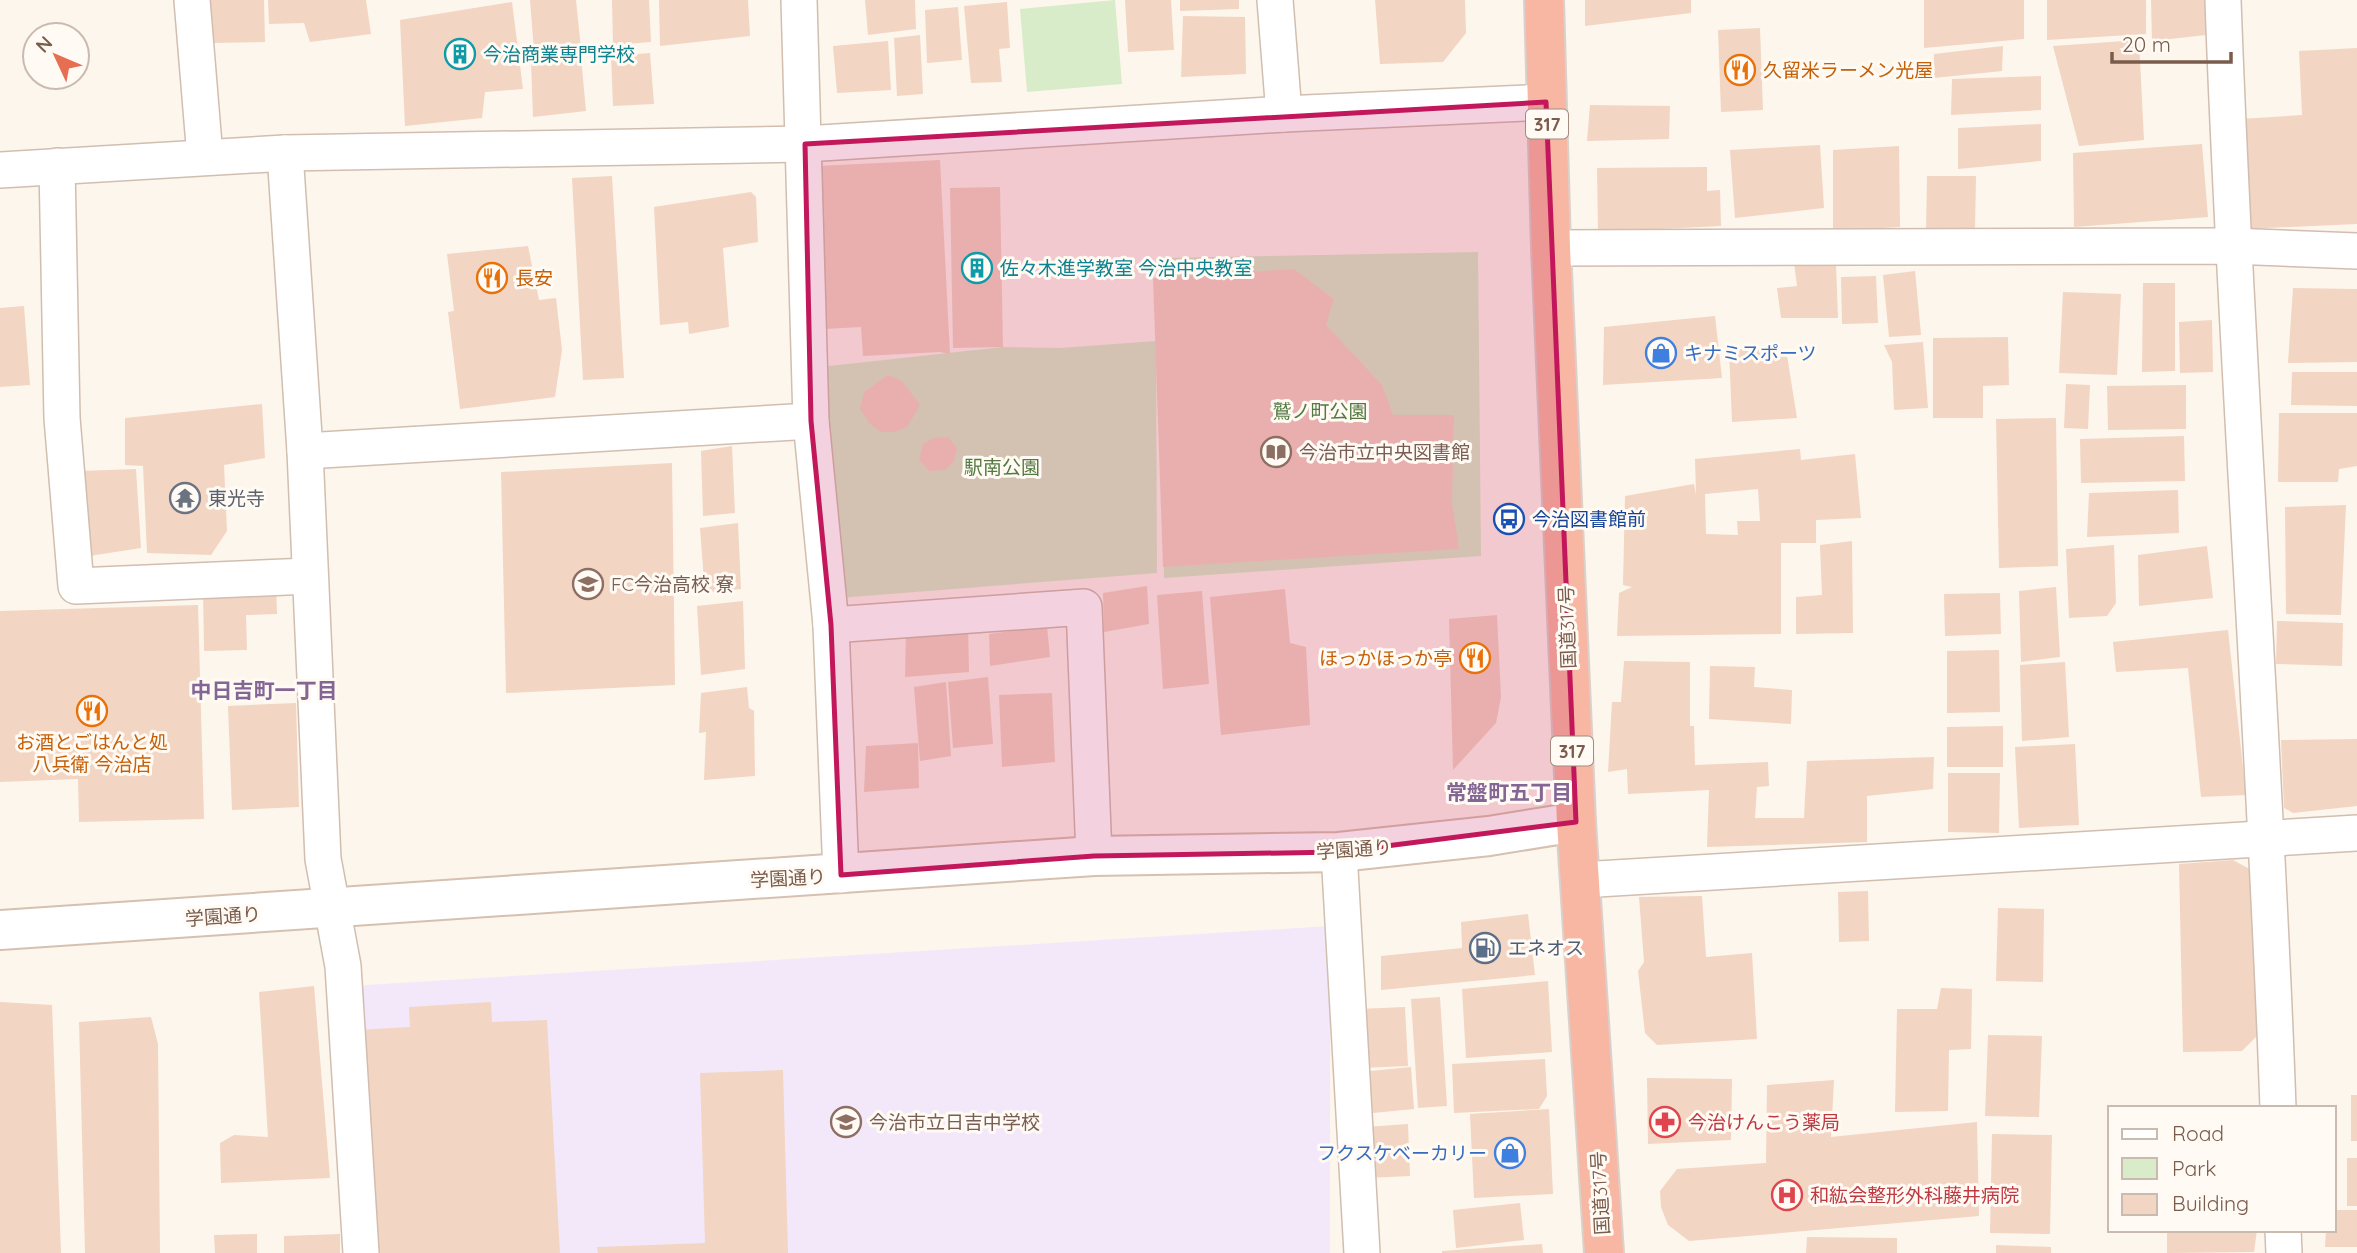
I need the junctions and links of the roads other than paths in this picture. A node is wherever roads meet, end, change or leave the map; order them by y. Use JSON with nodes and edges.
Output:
{"nodes":[{"id":1,"x":192,"y":0,"type":"edge"},
{"id":2,"x":799,"y":0,"type":"edge"},
{"id":3,"x":1275,"y":0,"type":"edge"},
{"id":4,"x":1544,"y":0,"type":"edge"},
{"id":5,"x":2223,"y":0,"type":"edge"},
{"id":6,"x":1546,"y":102,"type":"junction"},
{"id":7,"x":1284,"y":114,"type":"junction"},
{"id":8,"x":805,"y":144,"type":"junction"},
{"id":9,"x":285,"y":153,"type":"junction"},
{"id":10,"x":205,"y":157,"type":"junction"},
{"id":11,"x":57,"y":166,"type":"junction"},
{"id":12,"x":0,"y":170,"type":"edge"},
{"id":13,"x":2231,"y":246,"type":"junction"},
{"id":14,"x":1551,"y":248,"type":"junction"},
{"id":15,"x":2357,"y":251,"type":"edge"},
{"id":16,"x":811,"y":421,"type":"junction"},
{"id":17,"x":304,"y":451,"type":"junction"},
{"id":18,"x":309,"y":576,"type":"junction"},
{"id":19,"x":831,"y":625,"type":"junction"},
{"id":20,"x":1576,"y":822,"type":"junction"},
{"id":21,"x":2357,"y":833,"type":"edge"},
{"id":22,"x":2268,"y":839,"type":"junction"},
{"id":23,"x":1339,"y":852,"type":"junction"},
{"id":24,"x":1094,"y":856,"type":"junction"},
{"id":25,"x":841,"y":875,"type":"junction"},
{"id":26,"x":1581,"y":880,"type":"junction"},
{"id":27,"x":335,"y":909,"type":"junction"},
{"id":28,"x":0,"y":930,"type":"edge"},
{"id":29,"x":2278,"y":1106,"type":"edge"},
{"id":30,"x":2283,"y":1232,"type":"edge"},
{"id":31,"x":361,"y":1253,"type":"edge"},
{"id":32,"x":1362,"y":1253,"type":"edge"},
{"id":33,"x":1604,"y":1253,"type":"edge"},
{"id":34,"x":2284,"y":1253,"type":"edge"}],
"edges":[{"from":1,"to":10,"type":"street"},
{"from":2,"to":8,"type":"street"},
{"from":3,"to":7,"type":"street"},
{"from":4,"to":6,"type":"highway","name":"国道317号","number":"317"},
{"from":5,"to":13,"type":"street"},
{"from":6,"to":7,"type":"street"},
{"from":6,"to":14,"type":"highway","name":"国道317号","number":"317"},
{"from":7,"to":8,"type":"street"},
{"from":8,"to":9,"type":"street"},
{"from":8,"to":16,"type":"street"},
{"from":9,"to":10,"type":"street"},
{"from":9,"to":17,"type":"street"},
{"from":10,"to":11,"type":"street"},
{"from":11,"to":12,"type":"street"},
{"from":11,"to":18,"type":"street"},
{"from":13,"to":14,"type":"street"},
{"from":13,"to":15,"type":"street"},
{"from":13,"to":22,"type":"street"},
{"from":14,"to":20,"type":"highway","name":"国道317号","number":"317"},
{"from":16,"to":17,"type":"street"},
{"from":16,"to":19,"type":"street"},
{"from":17,"to":18,"type":"street"},
{"from":18,"to":27,"type":"street"},
{"from":19,"to":24,"type":"street"},
{"from":19,"to":25,"type":"street"},
{"from":20,"to":23,"type":"street","name":"学園通り"},
{"from":20,"to":26,"type":"highway","name":"国道317号","number":"317"},
{"from":21,"to":22,"type":"street"},
{"from":22,"to":26,"type":"street"},
{"from":22,"to":29,"type":"street"},
{"from":23,"to":24,"type":"street","name":"学園通り"},
{"from":23,"to":32,"type":"street"},
{"from":24,"to":25,"type":"street","name":"学園通り"},
{"from":25,"to":27,"type":"street","name":"学園通り"},
{"from":26,"to":33,"type":"highway","name":"国道317号","number":"317"},
{"from":27,"to":28,"type":"street","name":"学園通り"},
{"from":27,"to":31,"type":"street"},
{"from":30,"to":34,"type":"street"}]}
